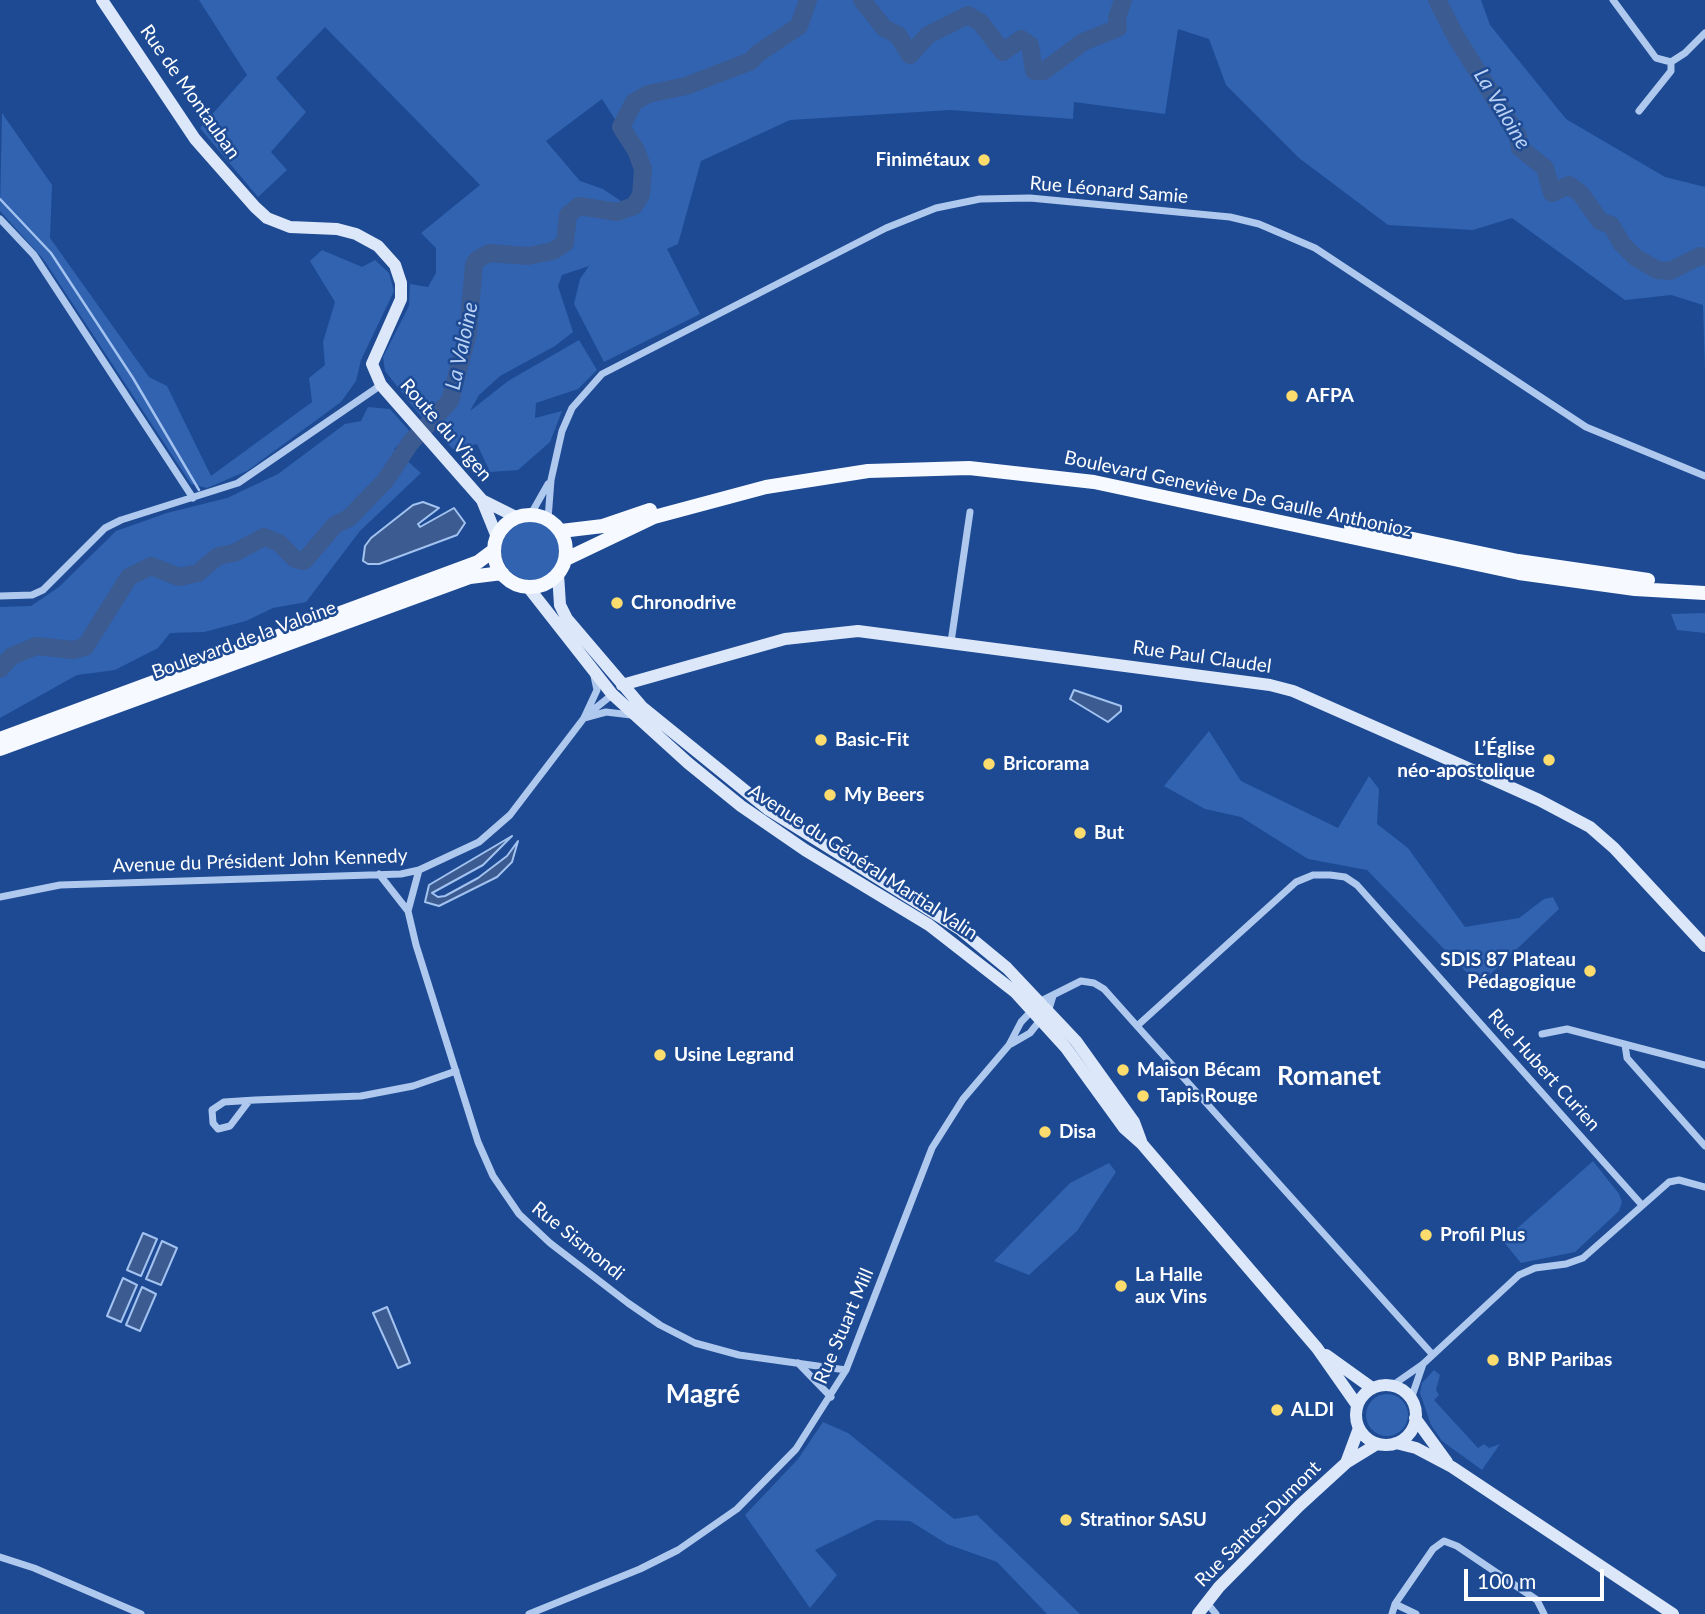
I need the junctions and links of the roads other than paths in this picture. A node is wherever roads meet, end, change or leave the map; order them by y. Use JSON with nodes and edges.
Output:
{"nodes":[{"id":1,"x":103,"y":0,"type":"edge"},
{"id":2,"x":1613,"y":0,"type":"edge"},
{"id":3,"x":1705,"y":33,"type":"edge"},
{"id":4,"x":1671,"y":62,"type":"junction"},
{"id":5,"x":1639,"y":111,"type":"dead end"},
{"id":6,"x":0,"y":219,"type":"edge"},
{"id":7,"x":381,"y":386,"type":"junction"},
{"id":8,"x":1705,"y":476,"type":"edge"},
{"id":9,"x":551,"y":480,"type":"junction"},
{"id":10,"x":193,"y":498,"type":"junction"},
{"id":11,"x":482,"y":500,"type":"junction"},
{"id":12,"x":970,"y":512,"type":"dead end"},
{"id":13,"x":524,"y":516,"type":"junction"},
{"id":14,"x":548,"y":519,"type":"junction"},
{"id":15,"x":561,"y":531,"type":"junction"},
{"id":16,"x":496,"y":543,"type":"junction"},
{"id":17,"x":566,"y":559,"type":"junction"},
{"id":18,"x":502,"y":573,"type":"junction"},
{"id":19,"x":558,"y":574,"type":"junction"},
{"id":20,"x":1705,"y":583,"type":"edge"},
{"id":21,"x":528,"y":587,"type":"junction"},
{"id":22,"x":1705,"y":593,"type":"edge"},
{"id":23,"x":0,"y":596,"type":"edge"},
{"id":24,"x":951,"y":642,"type":"junction"},
{"id":25,"x":585,"y":660,"type":"junction"},
{"id":26,"x":614,"y":690,"type":"junction"},
{"id":27,"x":593,"y":702,"type":"junction"},
{"id":28,"x":636,"y":716,"type":"junction"},
{"id":29,"x":584,"y":718,"type":"junction"},
{"id":30,"x":0,"y":739,"type":"edge"},
{"id":31,"x":0,"y":749,"type":"edge"},
{"id":32,"x":419,"y":870,"type":"junction"},
{"id":33,"x":379,"y":874,"type":"junction"},
{"id":34,"x":0,"y":897,"type":"edge"},
{"id":35,"x":408,"y":911,"type":"junction"},
{"id":36,"x":1705,"y":946,"type":"edge"},
{"id":37,"x":1043,"y":1007,"type":"junction"},
{"id":38,"x":1137,"y":1026,"type":"junction"},
{"id":39,"x":1542,"y":1034,"type":"dead end"},
{"id":40,"x":1009,"y":1045,"type":"junction"},
{"id":41,"x":1625,"y":1045,"type":"junction"},
{"id":42,"x":1705,"y":1065,"type":"edge"},
{"id":43,"x":456,"y":1071,"type":"junction"},
{"id":44,"x":249,"y":1101,"type":"junction"},
{"id":45,"x":1705,"y":1146,"type":"edge"},
{"id":46,"x":1705,"y":1187,"type":"edge"},
{"id":47,"x":1641,"y":1204,"type":"junction"},
{"id":48,"x":1317,"y":1348,"type":"junction"},
{"id":49,"x":1432,"y":1354,"type":"junction"},
{"id":50,"x":798,"y":1362,"type":"junction"},
{"id":51,"x":1423,"y":1364,"type":"junction"},
{"id":52,"x":846,"y":1370,"type":"junction"},
{"id":53,"x":1393,"y":1385,"type":"junction"},
{"id":54,"x":1372,"y":1388,"type":"junction"},
{"id":55,"x":831,"y":1397,"type":"junction"},
{"id":56,"x":1411,"y":1399,"type":"junction"},
{"id":57,"x":1357,"y":1405,"type":"junction"},
{"id":58,"x":1415,"y":1418,"type":"junction"},
{"id":59,"x":1359,"y":1428,"type":"junction"},
{"id":60,"x":1396,"y":1443,"type":"junction"},
{"id":61,"x":1377,"y":1444,"type":"junction"},
{"id":62,"x":1346,"y":1463,"type":"junction"},
{"id":63,"x":1452,"y":1467,"type":"junction"},
{"id":64,"x":0,"y":1557,"type":"edge"},
{"id":65,"x":1207,"y":1603,"type":"junction"},
{"id":66,"x":1395,"y":1604,"type":"junction"},
{"id":67,"x":141,"y":1614,"type":"edge"},
{"id":68,"x":528,"y":1614,"type":"edge"},
{"id":69,"x":1198,"y":1614,"type":"edge"},
{"id":70,"x":1216,"y":1614,"type":"edge"},
{"id":71,"x":1392,"y":1614,"type":"edge"},
{"id":72,"x":1416,"y":1614,"type":"edge"},
{"id":73,"x":1544,"y":1614,"type":"edge"},
{"id":74,"x":1673,"y":1614,"type":"edge"}],
"edges":[{"from":1,"to":7,"type":"main road","name":"Rue de Montauban"},
{"from":2,"to":4,"type":"street"},
{"from":3,"to":4,"type":"street"},
{"from":4,"to":5,"type":"street"},
{"from":6,"to":10,"type":"street"},
{"from":7,"to":10,"type":"street"},
{"from":7,"to":11,"type":"main road","name":"Route du Vigen"},
{"from":8,"to":9,"type":"street","name":"Rue Léonard Samie"},
{"from":9,"to":13,"type":"street"},
{"from":9,"to":14,"type":"street"},
{"from":10,"to":23,"type":"street"},
{"from":11,"to":13,"type":"main road","name":"Route du Vigen"},
{"from":11,"to":16,"type":"main road","name":"Route du Vigen"},
{"from":12,"to":24,"type":"street"},
{"from":13,"to":14,"type":"main road"},
{"from":13,"to":16,"type":"main road"},
{"from":14,"to":15,"type":"main road"},
{"from":15,"to":17,"type":"main road"},
{"from":15,"to":20,"type":"main road","name":"Boulevard Geneviève De Gaulle Anthonioz"},
{"from":16,"to":18,"type":"main road"},
{"from":16,"to":30,"type":"main road","name":"Boulevard de la Valoine"},
{"from":17,"to":19,"type":"main road"},
{"from":17,"to":22,"type":"main road","name":"Boulevard Geneviève De Gaulle Anthonioz"},
{"from":18,"to":21,"type":"main road"},
{"from":18,"to":31,"type":"main road","name":"Boulevard de la Valoine"},
{"from":19,"to":21,"type":"main road"},
{"from":19,"to":26,"type":"main road","name":"Avenue du Général Martial Valin"},
{"from":21,"to":25,"type":"main road","name":"Avenue du Général Martial Valin"},
{"from":24,"to":26,"type":"main road","name":"Rue Paul Claudel"},
{"from":24,"to":36,"type":"main road","name":"Rue Paul Claudel"},
{"from":25,"to":26,"type":"main road","name":"Avenue du Général Martial Valin"},
{"from":25,"to":27,"type":"street"},
{"from":26,"to":27,"type":"street","name":"Avenue du Président John Kennedy"},
{"from":26,"to":28,"type":"main road","name":"Avenue du Général Martial Valin"},
{"from":26,"to":29,"type":"street","name":"Avenue du Président John Kennedy"},
{"from":26,"to":37,"type":"main road","name":"Avenue du Général Martial Valin"},
{"from":27,"to":29,"type":"street","name":"Avenue du Président John Kennedy"},
{"from":28,"to":29,"type":"street"},
{"from":28,"to":37,"type":"main road","name":"Avenue du Général Martial Valin"},
{"from":29,"to":32,"type":"street","name":"Avenue du Président John Kennedy"},
{"from":32,"to":33,"type":"street","name":"Avenue du Président John Kennedy"},
{"from":32,"to":35,"type":"street"},
{"from":33,"to":34,"type":"street","name":"Avenue du Président John Kennedy"},
{"from":33,"to":35,"type":"street","name":"Rue Sismondi"},
{"from":35,"to":43,"type":"street","name":"Rue Sismondi"},
{"from":37,"to":38,"type":"street"},
{"from":37,"to":40,"type":"street","name":"Rue Stuart Mill"},
{"from":37,"to":40,"type":"street","name":"Rue Stuart Mill"},
{"from":37,"to":48,"type":"main road","name":"Avenue du Général Martial Valin"},
{"from":38,"to":47,"type":"street","name":"Rue Hubert Curien"},
{"from":38,"to":49,"type":"street"},
{"from":39,"to":41,"type":"street"},
{"from":40,"to":52,"type":"street","name":"Rue Stuart Mill"},
{"from":41,"to":42,"type":"street"},
{"from":41,"to":45,"type":"street"},
{"from":43,"to":44,"type":"street"},
{"from":43,"to":50,"type":"street","name":"Rue Sismondi"},
{"from":44,"to":44,"type":"street"},
{"from":46,"to":47,"type":"street"},
{"from":47,"to":49,"type":"street"},
{"from":48,"to":54,"type":"main road","name":"Avenue du Général Martial Valin"},
{"from":48,"to":57,"type":"main road","name":"Avenue du Général Martial Valin"},
{"from":49,"to":51,"type":"street"},
{"from":50,"to":52,"type":"street","name":"Rue Sismondi"},
{"from":50,"to":55,"type":"street"},
{"from":51,"to":53,"type":"street"},
{"from":51,"to":56,"type":"street"},
{"from":52,"to":55,"type":"street","name":"Rue Stuart Mill"},
{"from":53,"to":54,"type":"main road"},
{"from":53,"to":56,"type":"main road"},
{"from":54,"to":57,"type":"main road"},
{"from":55,"to":68,"type":"street","name":"Rue Stuart Mill"},
{"from":56,"to":58,"type":"main road"},
{"from":57,"to":59,"type":"main road"},
{"from":58,"to":60,"type":"main road"},
{"from":58,"to":63,"type":"main road"},
{"from":59,"to":61,"type":"main road"},
{"from":59,"to":62,"type":"main road","name":"Rue Santos-Dumont"},
{"from":60,"to":61,"type":"main road"},
{"from":60,"to":63,"type":"main road"},
{"from":61,"to":62,"type":"main road","name":"Rue Santos-Dumont"},
{"from":62,"to":65,"type":"main road","name":"Rue Santos-Dumont"},
{"from":63,"to":74,"type":"main road"},
{"from":64,"to":67,"type":"street"},
{"from":65,"to":69,"type":"main road","name":"Rue Santos-Dumont"},
{"from":65,"to":70,"type":"street"},
{"from":66,"to":71,"type":"street"},
{"from":66,"to":72,"type":"street"},
{"from":66,"to":73,"type":"street"}]}
